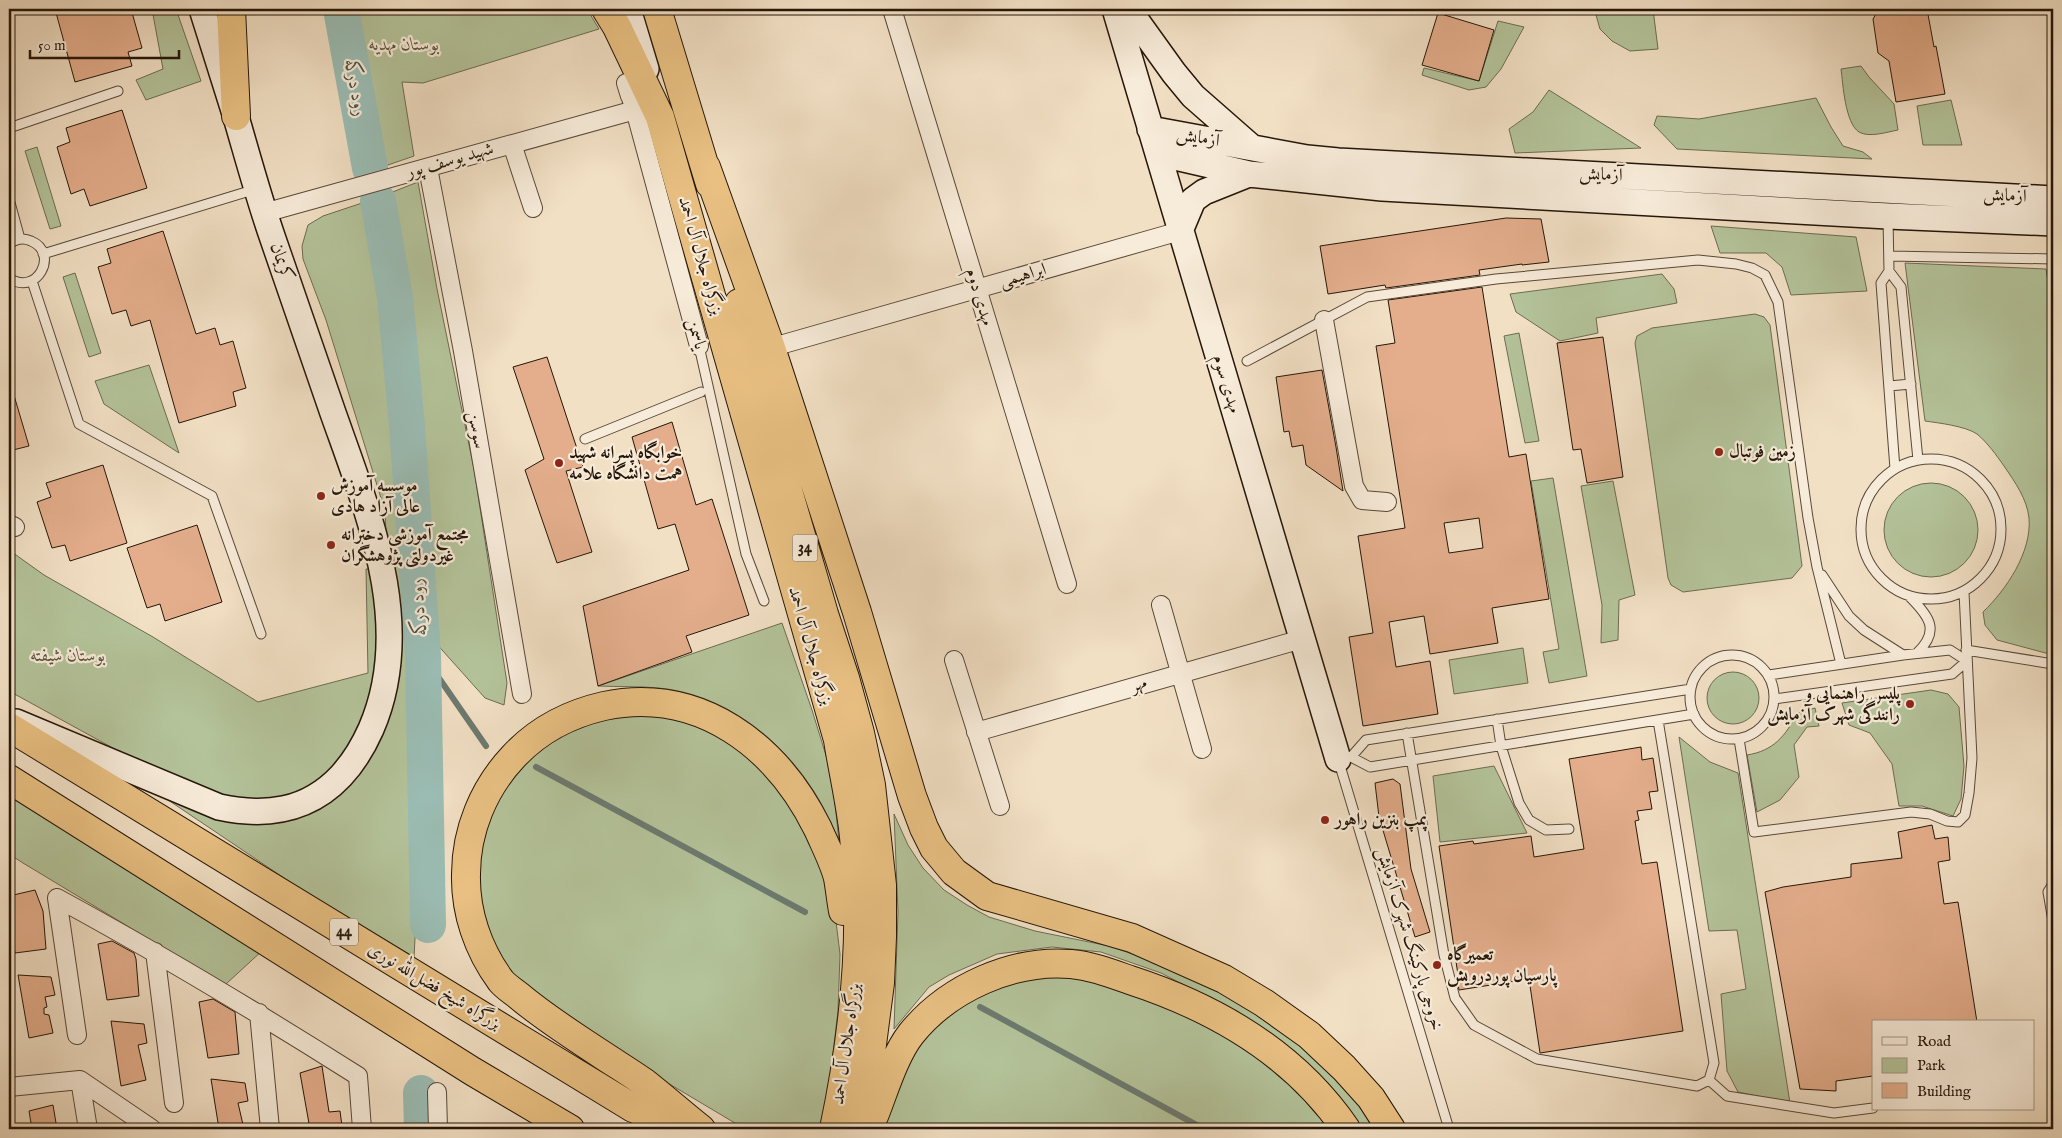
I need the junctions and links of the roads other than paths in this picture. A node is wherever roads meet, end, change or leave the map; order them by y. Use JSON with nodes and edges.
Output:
{"nodes":[{"id":1,"x":202,"y":9,"type":"edge"},
{"id":2,"x":231,"y":9,"type":"edge"},
{"id":3,"x":606,"y":9,"type":"edge"},
{"id":4,"x":628,"y":9,"type":"edge"},
{"id":5,"x":658,"y":9,"type":"edge"},
{"id":6,"x":892,"y":9,"type":"edge"},
{"id":7,"x":1115,"y":9,"type":"edge"},
{"id":8,"x":1128,"y":9,"type":"edge"},
{"id":9,"x":118,"y":92,"type":"dead end"},
{"id":10,"x":642,"y":108,"type":"junction"},
{"id":11,"x":236,"y":116,"type":"junction"},
{"id":12,"x":9,"y":128,"type":"edge"},
{"id":13,"x":1150,"y":130,"type":"junction"},
{"id":14,"x":512,"y":144,"type":"junction"},
{"id":15,"x":1252,"y":148,"type":"junction"},
{"id":16,"x":1158,"y":153,"type":"junction"},
{"id":17,"x":706,"y":167,"type":"junction"},
{"id":18,"x":428,"y":168,"type":"junction"},
{"id":19,"x":1249,"y":174,"type":"junction"},
{"id":20,"x":257,"y":188,"type":"junction"},
{"id":21,"x":1890,"y":189,"type":"junction"},
{"id":22,"x":2053,"y":199,"type":"edge"},
{"id":23,"x":9,"y":200,"type":"edge"},
{"id":24,"x":533,"y":208,"type":"dead end"},
{"id":25,"x":264,"y":213,"type":"junction"},
{"id":26,"x":1888,"y":216,"type":"junction"},
{"id":27,"x":2053,"y":223,"type":"edge"},
{"id":28,"x":1180,"y":231,"type":"junction"},
{"id":29,"x":20,"y":239,"type":"junction"},
{"id":30,"x":9,"y":244,"type":"edge"},
{"id":31,"x":43,"y":254,"type":"junction"},
{"id":32,"x":1889,"y":256,"type":"junction"},
{"id":33,"x":2053,"y":260,"type":"edge"},
{"id":34,"x":1889,"y":271,"type":"junction"},
{"id":35,"x":9,"y":278,"type":"edge"},
{"id":36,"x":32,"y":281,"type":"junction"},
{"id":37,"x":976,"y":289,"type":"junction"},
{"id":38,"x":1324,"y":320,"type":"junction"},
{"id":39,"x":699,"y":346,"type":"joint"},
{"id":40,"x":780,"y":346,"type":"dead end"},
{"id":41,"x":1247,"y":361,"type":"dead end"},
{"id":42,"x":1911,"y":384,"type":"junction"},
{"id":43,"x":1889,"y":386,"type":"junction"},
{"id":44,"x":701,"y":392,"type":"dead end"},
{"id":45,"x":585,"y":439,"type":"dead end"},
{"id":46,"x":1918,"y":460,"type":"junction"},
{"id":47,"x":1895,"y":469,"type":"junction"},
{"id":48,"x":1387,"y":502,"type":"dead end"},
{"id":49,"x":1817,"y":567,"type":"junction"},
{"id":50,"x":1067,"y":584,"type":"dead end"},
{"id":51,"x":1964,"y":592,"type":"junction"},
{"id":52,"x":1908,"y":595,"type":"junction"},
{"id":53,"x":764,"y":601,"type":"dead end"},
{"id":54,"x":1161,"y":605,"type":"dead end"},
{"id":55,"x":261,"y":634,"type":"dead end"},
{"id":56,"x":1302,"y":639,"type":"junction"},
{"id":57,"x":1966,"y":650,"type":"junction"},
{"id":58,"x":1917,"y":653,"type":"junction"},
{"id":59,"x":1903,"y":655,"type":"junction"},
{"id":60,"x":954,"y":660,"type":"dead end"},
{"id":61,"x":1967,"y":661,"type":"junction"},
{"id":62,"x":1841,"y":664,"type":"junction"},
{"id":63,"x":2053,"y":664,"type":"edge"},
{"id":64,"x":1180,"y":674,"type":"junction"},
{"id":65,"x":1769,"y":675,"type":"junction"},
{"id":66,"x":1691,"y":689,"type":"junction"},
{"id":67,"x":522,"y":694,"type":"dead end"},
{"id":68,"x":1774,"y":699,"type":"junction"},
{"id":69,"x":1694,"y":714,"type":"junction"},
{"id":70,"x":9,"y":719,"type":"edge"},
{"id":71,"x":1497,"y":719,"type":"junction"},
{"id":72,"x":1658,"y":720,"type":"junction"},
{"id":73,"x":9,"y":727,"type":"edge"},
{"id":74,"x":976,"y":732,"type":"junction"},
{"id":75,"x":1407,"y":733,"type":"junction"},
{"id":76,"x":1738,"y":739,"type":"junction"},
{"id":77,"x":1501,"y":746,"type":"junction"},
{"id":78,"x":1202,"y":749,"type":"dead end"},
{"id":79,"x":1345,"y":758,"type":"junction"},
{"id":80,"x":1412,"y":760,"type":"junction"},
{"id":81,"x":9,"y":779,"type":"edge"},
{"id":82,"x":1000,"y":806,"type":"dead end"},
{"id":83,"x":1569,"y":830,"type":"dead end"},
{"id":84,"x":2053,"y":884,"type":"edge"},
{"id":85,"x":2053,"y":921,"type":"edge"},
{"id":86,"x":155,"y":952,"type":"junction"},
{"id":87,"x":259,"y":1014,"type":"junction"},
{"id":88,"x":78,"y":1035,"type":"dead end"},
{"id":89,"x":80,"y":1080,"type":"junction"},
{"id":90,"x":1709,"y":1080,"type":"junction"},
{"id":91,"x":9,"y":1086,"type":"edge"},
{"id":92,"x":437,"y":1092,"type":"dead end"},
{"id":93,"x":855,"y":1092,"type":"junction"},
{"id":94,"x":174,"y":1103,"type":"dead end"},
{"id":95,"x":1872,"y":1108,"type":"edge"},
{"id":96,"x":88,"y":1129,"type":"edge"},
{"id":97,"x":152,"y":1129,"type":"edge"},
{"id":98,"x":270,"y":1129,"type":"edge"},
{"id":99,"x":362,"y":1129,"type":"edge"},
{"id":100,"x":438,"y":1129,"type":"edge"},
{"id":101,"x":570,"y":1129,"type":"edge"},
{"id":102,"x":684,"y":1129,"type":"edge"},
{"id":103,"x":701,"y":1129,"type":"edge"},
{"id":104,"x":834,"y":1129,"type":"edge"},
{"id":105,"x":860,"y":1129,"type":"edge"},
{"id":106,"x":868,"y":1129,"type":"edge"},
{"id":107,"x":1346,"y":1129,"type":"edge"},
{"id":108,"x":1391,"y":1129,"type":"edge"},
{"id":109,"x":1449,"y":1129,"type":"edge"}],
"edges":[{"from":1,"to":11,"type":"street","name":"کریمان"},
{"from":2,"to":11,"type":"highway"},
{"from":3,"to":10,"type":"highway","name":"بزرگراه جلال آل احمد","number":"34"},
{"from":4,"to":10,"type":"street"},
{"from":5,"to":17,"type":"highway","name":"بزرگراه جلال آل احمد","number":"34"},
{"from":6,"to":37,"type":"street","name":"مهدی دوم"},
{"from":7,"to":13,"type":"street","name":"مهدی سوم"},
{"from":8,"to":15,"type":"street"},
{"from":9,"to":12,"type":"lane"},
{"from":10,"to":14,"type":"street","name":"شهید یوسف پور"},
{"from":10,"to":39,"type":"street","name":"یاسمن"},
{"from":10,"to":93,"type":"highway","name":"بزرگراه جلال آل احمد","number":"34"},
{"from":11,"to":20,"type":"street","name":"کریمان"},
{"from":13,"to":15,"type":"street","name":"آزمایش"},
{"from":13,"to":16,"type":"street","name":"مهدی سوم"},
{"from":14,"to":18,"type":"street","name":"شهید یوسف پور"},
{"from":14,"to":24,"type":"street"},
{"from":15,"to":21,"type":"street","name":"آزمایش"},
{"from":16,"to":19,"type":"street","name":"آزمایش"},
{"from":16,"to":28,"type":"street","name":"مهدی سوم"},
{"from":17,"to":93,"type":"highway","name":"بزرگراه جلال آل احمد","number":"34"},
{"from":17,"to":108,"type":"highway"},
{"from":18,"to":25,"type":"street","name":"شهید یوسف پور"},
{"from":18,"to":67,"type":"street","name":"سوسن"},
{"from":19,"to":26,"type":"street","name":"آزمایش"},
{"from":19,"to":28,"type":"street"},
{"from":20,"to":25,"type":"street","name":"کریمان"},
{"from":20,"to":31,"type":"lane"},
{"from":21,"to":22,"type":"street","name":"آزمایش"},
{"from":21,"to":26,"type":"street"},
{"from":23,"to":29,"type":"lane"},
{"from":25,"to":70,"type":"street","name":"کریمان"},
{"from":26,"to":27,"type":"street","name":"آزمایش"},
{"from":26,"to":32,"type":"lane"},
{"from":28,"to":37,"type":"street","name":"ابراهیمی"},
{"from":28,"to":56,"type":"street","name":"مهدی سوم"},
{"from":29,"to":30,"type":"lane"},
{"from":29,"to":31,"type":"lane"},
{"from":31,"to":36,"type":"lane"},
{"from":32,"to":33,"type":"lane"},
{"from":32,"to":34,"type":"lane"},
{"from":34,"to":42,"type":"lane"},
{"from":34,"to":43,"type":"lane"},
{"from":35,"to":36,"type":"lane"},
{"from":36,"to":55,"type":"lane"},
{"from":37,"to":40,"type":"street","name":"ابراهیمی"},
{"from":37,"to":50,"type":"street","name":"مهدی دوم"},
{"from":38,"to":41,"type":"lane"},
{"from":38,"to":48,"type":"street"},
{"from":38,"to":49,"type":"lane"},
{"from":39,"to":53,"type":"lane","name":"یاسمن"},
{"from":42,"to":43,"type":"lane"},
{"from":42,"to":46,"type":"lane"},
{"from":43,"to":47,"type":"lane"},
{"from":44,"to":45,"type":"lane"},
{"from":46,"to":47,"type":"lane"},
{"from":46,"to":51,"type":"lane"},
{"from":47,"to":52,"type":"lane"},
{"from":49,"to":59,"type":"lane"},
{"from":49,"to":62,"type":"lane"},
{"from":51,"to":52,"type":"lane"},
{"from":51,"to":57,"type":"lane"},
{"from":52,"to":58,"type":"lane"},
{"from":54,"to":64,"type":"street"},
{"from":56,"to":64,"type":"street","name":"مهر"},
{"from":56,"to":79,"type":"street","name":"مهدی سوم"},
{"from":57,"to":61,"type":"lane"},
{"from":57,"to":63,"type":"lane"},
{"from":58,"to":59,"type":"lane"},
{"from":58,"to":61,"type":"lane"},
{"from":59,"to":62,"type":"lane"},
{"from":60,"to":74,"type":"street"},
{"from":61,"to":68,"type":"lane"},
{"from":61,"to":76,"type":"lane"},
{"from":62,"to":65,"type":"lane"},
{"from":64,"to":74,"type":"street","name":"مهر"},
{"from":64,"to":78,"type":"street"},
{"from":65,"to":66,"type":"lane"},
{"from":65,"to":68,"type":"lane"},
{"from":66,"to":69,"type":"lane"},
{"from":66,"to":71,"type":"lane"},
{"from":68,"to":76,"type":"lane"},
{"from":69,"to":72,"type":"lane"},
{"from":69,"to":76,"type":"lane"},
{"from":71,"to":75,"type":"lane"},
{"from":71,"to":77,"type":"lane"},
{"from":72,"to":77,"type":"lane"},
{"from":72,"to":90,"type":"lane"},
{"from":73,"to":102,"type":"highway","name":"بزرگراه شیخ فضل‌الله نوری","number":"44"},
{"from":74,"to":82,"type":"street"},
{"from":75,"to":79,"type":"lane"},
{"from":75,"to":80,"type":"lane"},
{"from":77,"to":80,"type":"lane"},
{"from":77,"to":83,"type":"lane"},
{"from":79,"to":80,"type":"lane"},
{"from":79,"to":109,"type":"lane","name":"خروجی پارکینگ شهرک آزمایش"},
{"from":80,"to":90,"type":"lane"},
{"from":81,"to":101,"type":"highway"},
{"from":84,"to":85,"type":"lane"},
{"from":86,"to":87,"type":"street"},
{"from":86,"to":88,"type":"street"},
{"from":86,"to":94,"type":"street"},
{"from":87,"to":98,"type":"street"},
{"from":87,"to":99,"type":"street"},
{"from":89,"to":91,"type":"street"},
{"from":89,"to":96,"type":"street"},
{"from":89,"to":97,"type":"street"},
{"from":90,"to":95,"type":"lane"},
{"from":92,"to":100,"type":"street"},
{"from":93,"to":103,"type":"highway"},
{"from":93,"to":104,"type":"highway","name":"بزرگراه جلال آل احمد","number":"34"},
{"from":93,"to":105,"type":"highway","name":"بزرگراه جلال آل احمد","number":"34"},
{"from":106,"to":107,"type":"highway"}]}
